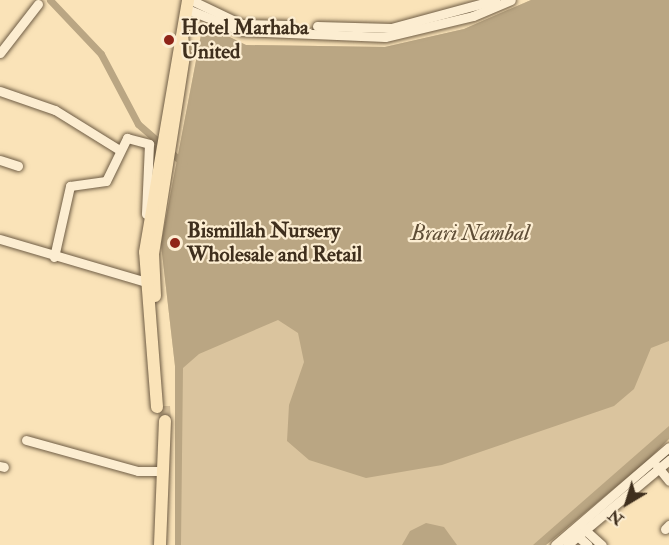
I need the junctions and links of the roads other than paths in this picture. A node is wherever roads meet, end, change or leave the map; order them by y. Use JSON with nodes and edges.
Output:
{"nodes":[{"id":1,"x":495,"y":0,"type":"edge"},
{"id":2,"x":511,"y":0,"type":"edge"},
{"id":3,"x":38,"y":3,"type":"dead end"},
{"id":4,"x":188,"y":3,"type":"edge"},
{"id":5,"x":429,"y":25,"type":"junction"},
{"id":6,"x":0,"y":53,"type":"edge"},
{"id":7,"x":0,"y":91,"type":"edge"},
{"id":8,"x":118,"y":149,"type":"junction"},
{"id":9,"x":0,"y":160,"type":"edge"},
{"id":10,"x":18,"y":166,"type":"dead end"},
{"id":11,"x":2,"y":240,"type":"edge"},
{"id":12,"x":0,"y":251,"type":"edge"},
{"id":13,"x":147,"y":255,"type":"junction"},
{"id":14,"x":54,"y":257,"type":"junction"},
{"id":15,"x":149,"y":283,"type":"junction"},
{"id":16,"x":160,"y":407,"type":"tunnel mouth"},
{"id":17,"x":162,"y":421,"type":"tunnel mouth"},
{"id":18,"x":26,"y":440,"type":"dead end"},
{"id":19,"x":669,"y":447,"type":"edge"},
{"id":20,"x":669,"y":460,"type":"edge"},
{"id":21,"x":656,"y":465,"type":"junction"},
{"id":22,"x":161,"y":471,"type":"junction"},
{"id":23,"x":669,"y":481,"type":"edge"},
{"id":24,"x":579,"y":531,"type":"junction"},
{"id":25,"x":152,"y":545,"type":"edge"},
{"id":26,"x":160,"y":545,"type":"edge"},
{"id":27,"x":555,"y":545,"type":"edge"},
{"id":28,"x":567,"y":545,"type":"edge"},
{"id":29,"x":588,"y":545,"type":"edge"},
{"id":30,"x":602,"y":545,"type":"edge"}],
"edges":[{"from":1,"to":5,"type":"street"},
{"from":2,"to":5,"type":"street"},
{"from":3,"to":6,"type":"street"},
{"from":4,"to":5,"type":"street"},
{"from":4,"to":13,"type":"main road"},
{"from":7,"to":8,"type":"street"},
{"from":8,"to":13,"type":"street"},
{"from":8,"to":14,"type":"street"},
{"from":9,"to":10,"type":"street"},
{"from":11,"to":12,"type":"street"},
{"from":11,"to":14,"type":"street"},
{"from":13,"to":15,"type":"main road"},
{"from":14,"to":15,"type":"street"},
{"from":15,"to":16,"type":"main road"},
{"from":17,"to":22,"type":"main road"},
{"from":18,"to":22,"type":"street"},
{"from":19,"to":21,"type":"street"},
{"from":20,"to":21,"type":"street"},
{"from":21,"to":23,"type":"street"},
{"from":21,"to":24,"type":"street"},
{"from":22,"to":25,"type":"main road"},
{"from":22,"to":26,"type":"main road"},
{"from":24,"to":27,"type":"street"},
{"from":24,"to":28,"type":"street"},
{"from":24,"to":29,"type":"street"},
{"from":24,"to":30,"type":"street"}]}
